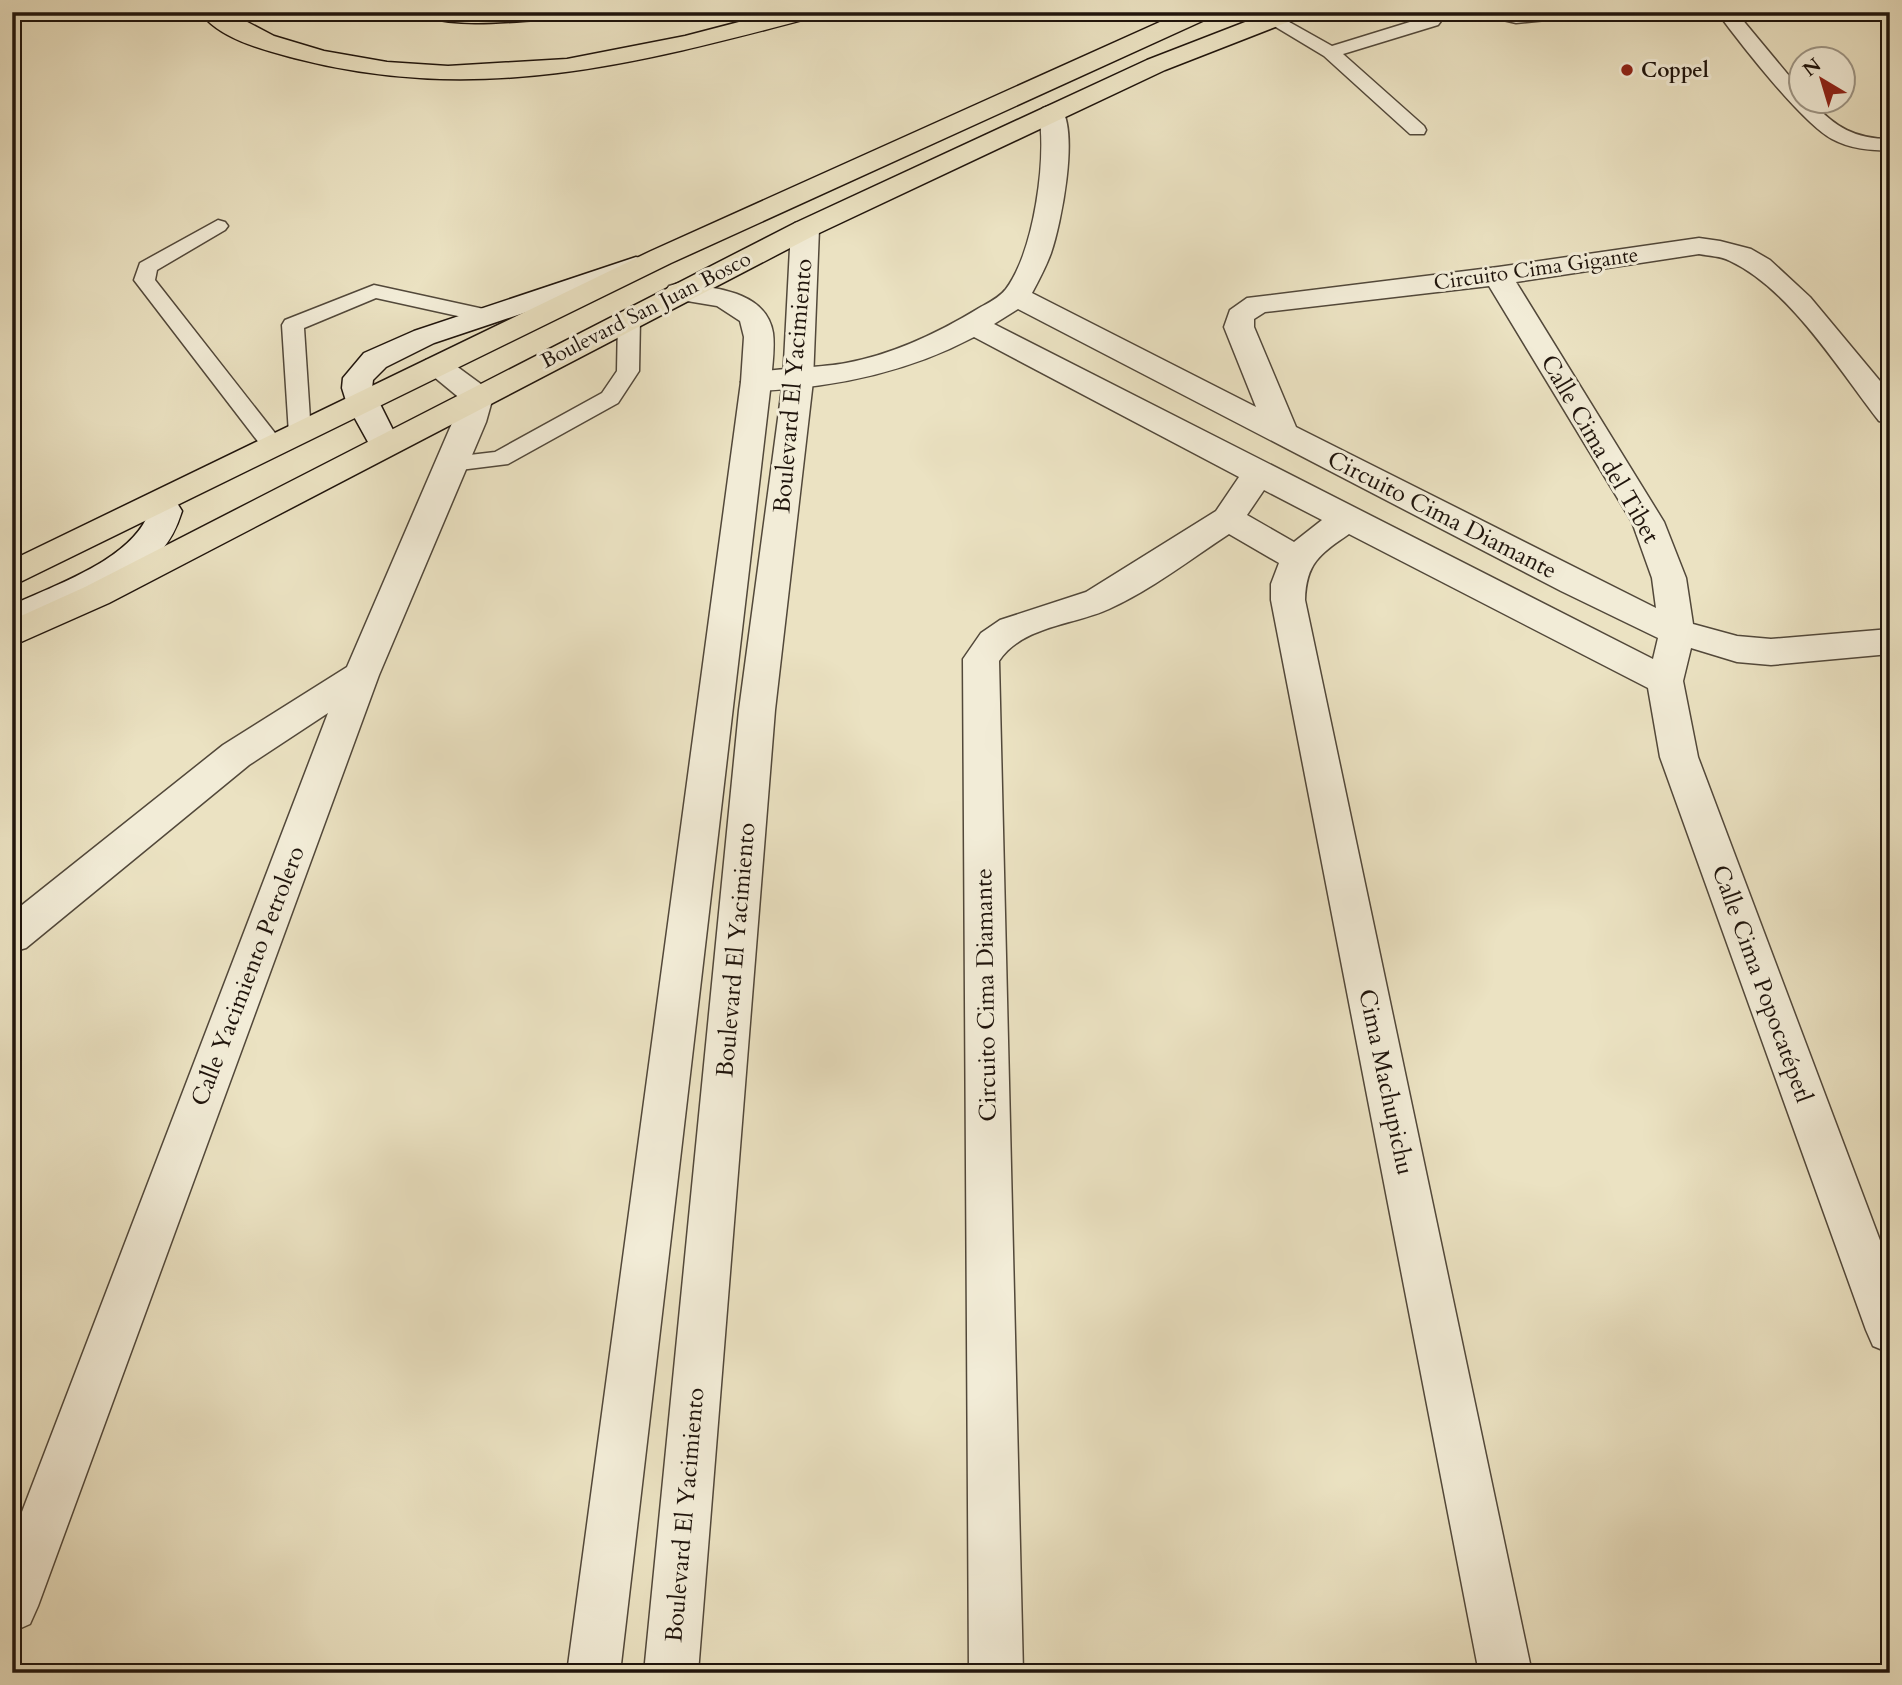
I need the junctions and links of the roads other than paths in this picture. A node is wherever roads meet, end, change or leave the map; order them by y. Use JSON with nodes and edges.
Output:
{"nodes":[{"id":1,"x":212,"y":12,"type":"edge"},
{"id":2,"x":433,"y":12,"type":"edge"},
{"id":3,"x":554,"y":12,"type":"edge"},
{"id":4,"x":806,"y":12,"type":"edge"},
{"id":5,"x":1203,"y":12,"type":"edge"},
{"id":6,"x":1492,"y":12,"type":"edge"},
{"id":7,"x":1577,"y":12,"type":"edge"},
{"id":8,"x":1726,"y":12,"type":"edge"},
{"id":9,"x":1274,"y":19,"type":"edge"},
{"id":10,"x":1432,"y":21,"type":"dead end"},
{"id":11,"x":1324,"y":48,"type":"junction"},
{"id":12,"x":1786,"y":83,"type":"edge"},
{"id":13,"x":1052,"y":113,"type":"junction"},
{"id":14,"x":1814,"y":116,"type":"edge"},
{"id":15,"x":1417,"y":130,"type":"dead end"},
{"id":16,"x":1890,"y":145,"type":"edge"},
{"id":17,"x":218,"y":226,"type":"dead end"},
{"id":18,"x":805,"y":229,"type":"junction"},
{"id":19,"x":661,"y":257,"type":"junction"},
{"id":20,"x":1498,"y":276,"type":"junction"},
{"id":21,"x":680,"y":292,"type":"junction"},
{"id":22,"x":1016,"y":296,"type":"junction"},
{"id":23,"x":485,"y":316,"type":"junction"},
{"id":24,"x":629,"y":319,"type":"junction"},
{"id":25,"x":974,"y":325,"type":"junction"},
{"id":26,"x":437,"y":367,"type":"junction"},
{"id":27,"x":798,"y":381,"type":"junction"},
{"id":28,"x":756,"y":382,"type":"junction"},
{"id":29,"x":478,"y":397,"type":"junction"},
{"id":30,"x":362,"y":404,"type":"junction"},
{"id":31,"x":1890,"y":414,"type":"edge"},
{"id":32,"x":1282,"y":432,"type":"junction"},
{"id":33,"x":287,"y":441,"type":"junction"},
{"id":34,"x":384,"y":444,"type":"junction"},
{"id":35,"x":453,"y":463,"type":"junction"},
{"id":36,"x":1258,"y":474,"type":"junction"},
{"id":37,"x":160,"y":503,"type":"junction"},
{"id":38,"x":1348,"y":518,"type":"junction"},
{"id":39,"x":1228,"y":519,"type":"junction"},
{"id":40,"x":1295,"y":558,"type":"junction"},
{"id":41,"x":12,"y":574,"type":"edge"},
{"id":42,"x":12,"y":619,"type":"edge"},
{"id":43,"x":1677,"y":632,"type":"junction"},
{"id":44,"x":12,"y":634,"type":"edge"},
{"id":45,"x":1890,"y":641,"type":"edge"},
{"id":46,"x":361,"y":676,"type":"junction"},
{"id":47,"x":1665,"y":681,"type":"junction"},
{"id":48,"x":12,"y":936,"type":"edge"},
{"id":49,"x":1890,"y":1330,"type":"edge"},
{"id":50,"x":12,"y":1606,"type":"edge"},
{"id":51,"x":593,"y":1673,"type":"edge"},
{"id":52,"x":671,"y":1673,"type":"edge"},
{"id":53,"x":996,"y":1673,"type":"edge"},
{"id":54,"x":1507,"y":1673,"type":"edge"}],
"edges":[{"from":1,"to":4,"type":"main road"},
{"from":2,"to":3,"type":"main road"},
{"from":5,"to":19,"type":"main road","name":"Boulevard San Juan Bosco"},
{"from":6,"to":7,"type":"lane"},
{"from":8,"to":12,"type":"lane"},
{"from":9,"to":11,"type":"lane"},
{"from":9,"to":13,"type":"main road","name":"Boulevard San Juan Bosco"},
{"from":10,"to":11,"type":"lane"},
{"from":11,"to":15,"type":"lane"},
{"from":13,"to":18,"type":"main road","name":"Boulevard San Juan Bosco"},
{"from":13,"to":22,"type":"street"},
{"from":14,"to":16,"type":"lane"},
{"from":17,"to":33,"type":"lane"},
{"from":18,"to":21,"type":"main road","name":"Boulevard San Juan Bosco"},
{"from":18,"to":27,"type":"street","name":"Boulevard El Yacimiento"},
{"from":19,"to":23,"type":"street"},
{"from":19,"to":26,"type":"main road","name":"Boulevard San Juan Bosco"},
{"from":20,"to":31,"type":"street","name":"Circuito Cima Gigante"},
{"from":20,"to":32,"type":"street","name":"Circuito Cima Gigante"},
{"from":20,"to":43,"type":"street","name":"Calle Cima del Tibet"},
{"from":21,"to":24,"type":"main road","name":"Boulevard San Juan Bosco"},
{"from":21,"to":28,"type":"street","name":"Boulevard El Yacimiento"},
{"from":22,"to":25,"type":"street"},
{"from":22,"to":32,"type":"street","name":"Circuito Cima Diamante"},
{"from":23,"to":30,"type":"street"},
{"from":23,"to":33,"type":"lane"},
{"from":24,"to":29,"type":"main road","name":"Boulevard San Juan Bosco"},
{"from":24,"to":35,"type":"lane"},
{"from":25,"to":27,"type":"street"},
{"from":25,"to":36,"type":"street","name":"Circuito Cima Diamante"},
{"from":26,"to":29,"type":"street"},
{"from":26,"to":30,"type":"main road","name":"Boulevard San Juan Bosco"},
{"from":27,"to":28,"type":"street"},
{"from":27,"to":52,"type":"street","name":"Boulevard El Yacimiento"},
{"from":28,"to":51,"type":"street","name":"Boulevard El Yacimiento"},
{"from":29,"to":34,"type":"main road","name":"Boulevard San Juan Bosco"},
{"from":29,"to":35,"type":"street","name":"Calle Yacimiento Petrolero"},
{"from":30,"to":33,"type":"main road","name":"Boulevard San Juan Bosco"},
{"from":30,"to":34,"type":"street"},
{"from":32,"to":43,"type":"street","name":"Circuito Cima Diamante"},
{"from":33,"to":37,"type":"main road","name":"Boulevard San Juan Bosco"},
{"from":34,"to":44,"type":"main road","name":"Boulevard San Juan Bosco"},
{"from":35,"to":46,"type":"street","name":"Calle Yacimiento Petrolero"},
{"from":36,"to":38,"type":"street","name":"Circuito Cima Diamante"},
{"from":36,"to":39,"type":"street","name":"Circuito Cima Diamante"},
{"from":37,"to":41,"type":"main road","name":"Boulevard San Juan Bosco"},
{"from":37,"to":42,"type":"street"},
{"from":38,"to":40,"type":"street"},
{"from":38,"to":47,"type":"street","name":"Circuito Cima Diamante"},
{"from":39,"to":40,"type":"street"},
{"from":39,"to":53,"type":"street","name":"Circuito Cima Diamante"},
{"from":40,"to":54,"type":"street","name":"Cima Machupichu"},
{"from":43,"to":45,"type":"street","name":"Circuito Cima Diamante"},
{"from":43,"to":47,"type":"street","name":"Calle Cima Popocatépetl"},
{"from":46,"to":48,"type":"street"},
{"from":46,"to":50,"type":"street","name":"Calle Yacimiento Petrolero"},
{"from":47,"to":49,"type":"street","name":"Calle Cima Popocatépetl"}]}
